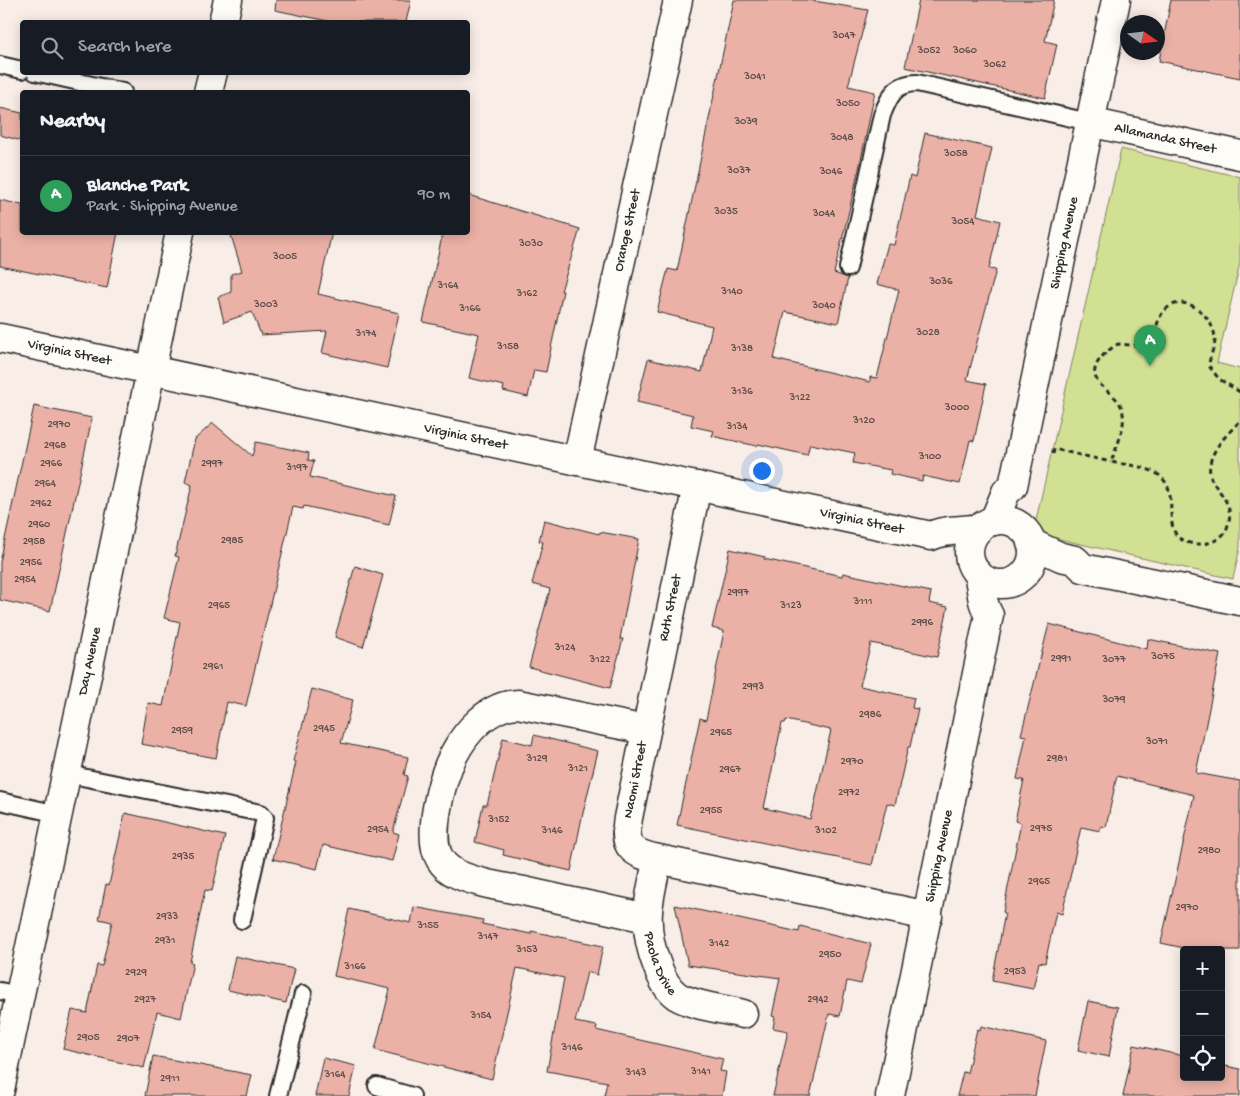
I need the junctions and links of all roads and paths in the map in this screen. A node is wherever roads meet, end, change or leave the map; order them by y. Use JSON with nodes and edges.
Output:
{"nodes":[{"id":1,"x":228,"y":0,"type":"edge"},
{"id":2,"x":678,"y":0,"type":"edge"},
{"id":3,"x":1116,"y":0,"type":"edge"},
{"id":4,"x":223,"y":20,"type":"edge"},
{"id":5,"x":0,"y":65,"type":"edge"},
{"id":6,"x":20,"y":70,"type":"edge"},
{"id":7,"x":48,"y":75,"type":"edge"},
{"id":8,"x":211,"y":75,"type":"edge"},
{"id":9,"x":114,"y":90,"type":"edge"},
{"id":10,"x":208,"y":90,"type":"edge"},
{"id":11,"x":1089,"y":122,"type":"junction"},
{"id":12,"x":1240,"y":155,"type":"edge"},
{"id":13,"x":179,"y":235,"type":"edge"},
{"id":14,"x":848,"y":268,"type":"dead end"},
{"id":15,"x":0,"y":338,"type":"edge"},
{"id":16,"x":1148,"y":345,"type":"junction"},
{"id":17,"x":1152,"y":362,"type":"dead end"},
{"id":18,"x":151,"y":371,"type":"junction"},
{"id":19,"x":1240,"y":392,"type":"edge"},
{"id":20,"x":1240,"y":421,"type":"edge"},
{"id":21,"x":1053,"y":454,"type":"dead end"},
{"id":22,"x":578,"y":461,"type":"junction"},
{"id":23,"x":1111,"y":462,"type":"junction"},
{"id":24,"x":697,"y":486,"type":"junction"},
{"id":25,"x":1013,"y":486,"type":"junction"},
{"id":26,"x":987,"y":525,"type":"junction"},
{"id":27,"x":931,"y":536,"type":"junction"},
{"id":28,"x":1028,"y":536,"type":"junction"},
{"id":29,"x":1083,"y":568,"type":"junction"},
{"id":30,"x":975,"y":569,"type":"junction"},
{"id":31,"x":1018,"y":578,"type":"junction"},
{"id":32,"x":1240,"y":601,"type":"edge"},
{"id":33,"x":989,"y":615,"type":"junction"},
{"id":34,"x":646,"y":730,"type":"junction"},
{"id":35,"x":67,"y":774,"type":"junction"},
{"id":36,"x":0,"y":801,"type":"edge"},
{"id":37,"x":58,"y":814,"type":"junction"},
{"id":38,"x":658,"y":859,"type":"junction"},
{"id":39,"x":928,"y":916,"type":"junction"},
{"id":40,"x":647,"y":918,"type":"junction"},
{"id":41,"x":242,"y":920,"type":"dead end"},
{"id":42,"x":10,"y":993,"type":"edge"},
{"id":43,"x":303,"y":994,"type":"dead end"},
{"id":44,"x":743,"y":1014,"type":"dead end"},
{"id":45,"x":377,"y":1086,"type":"dead end"},
{"id":46,"x":0,"y":1090,"type":"edge"},
{"id":47,"x":278,"y":1096,"type":"edge"},
{"id":48,"x":412,"y":1096,"type":"edge"},
{"id":49,"x":890,"y":1096,"type":"edge"}],
"edges":[{"from":1,"to":4,"type":"street"},
{"from":2,"to":22,"type":"street","name":"Orange Street"},
{"from":3,"to":11,"type":"street","name":"Shipping Avenue"},
{"from":5,"to":6,"type":"lane"},
{"from":7,"to":9,"type":"lane"},
{"from":8,"to":10,"type":"street"},
{"from":11,"to":12,"type":"street","name":"Allamanda Street"},
{"from":11,"to":14,"type":"lane"},
{"from":11,"to":25,"type":"street","name":"Shipping Avenue"},
{"from":13,"to":18,"type":"street","name":"Day Avenue"},
{"from":15,"to":18,"type":"street","name":"Virginia Street"},
{"from":16,"to":17,"type":"path"},
{"from":16,"to":19,"type":"path"},
{"from":16,"to":23,"type":"path"},
{"from":18,"to":22,"type":"street","name":"Virginia Street"},
{"from":18,"to":35,"type":"street","name":"Day Avenue"},
{"from":20,"to":23,"type":"path"},
{"from":21,"to":23,"type":"path"},
{"from":22,"to":24,"type":"street","name":"Virginia Street"},
{"from":24,"to":27,"type":"street","name":"Virginia Street"},
{"from":24,"to":34,"type":"street","name":"Ruth Street"},
{"from":25,"to":26,"type":"street","name":"Shipping Avenue"},
{"from":25,"to":28,"type":"street"},
{"from":26,"to":27,"type":"street","name":"Virginia Street"},
{"from":26,"to":28,"type":"street"},
{"from":26,"to":30,"type":"street"},
{"from":27,"to":30,"type":"street","name":"Virginia Street"},
{"from":28,"to":29,"type":"street"},
{"from":28,"to":31,"type":"street"},
{"from":29,"to":31,"type":"street"},
{"from":29,"to":32,"type":"street"},
{"from":30,"to":31,"type":"street"},
{"from":30,"to":33,"type":"street","name":"Shipping Avenue"},
{"from":31,"to":33,"type":"street"},
{"from":33,"to":39,"type":"street","name":"Shipping Avenue"},
{"from":34,"to":38,"type":"street","name":"Naomi Street"},
{"from":34,"to":40,"type":"street","name":"Naomi Street"},
{"from":35,"to":37,"type":"street","name":"Day Avenue"},
{"from":35,"to":41,"type":"lane"},
{"from":36,"to":37,"type":"lane"},
{"from":37,"to":42,"type":"street","name":"Day Avenue"},
{"from":38,"to":39,"type":"street","name":"Naomi Street"},
{"from":38,"to":40,"type":"street","name":"Paola Drive"},
{"from":39,"to":49,"type":"street","name":"Shipping Avenue"},
{"from":40,"to":44,"type":"street","name":"Paola Drive"},
{"from":42,"to":46,"type":"street","name":"Day Avenue"},
{"from":43,"to":47,"type":"lane"},
{"from":45,"to":48,"type":"lane"}]}
